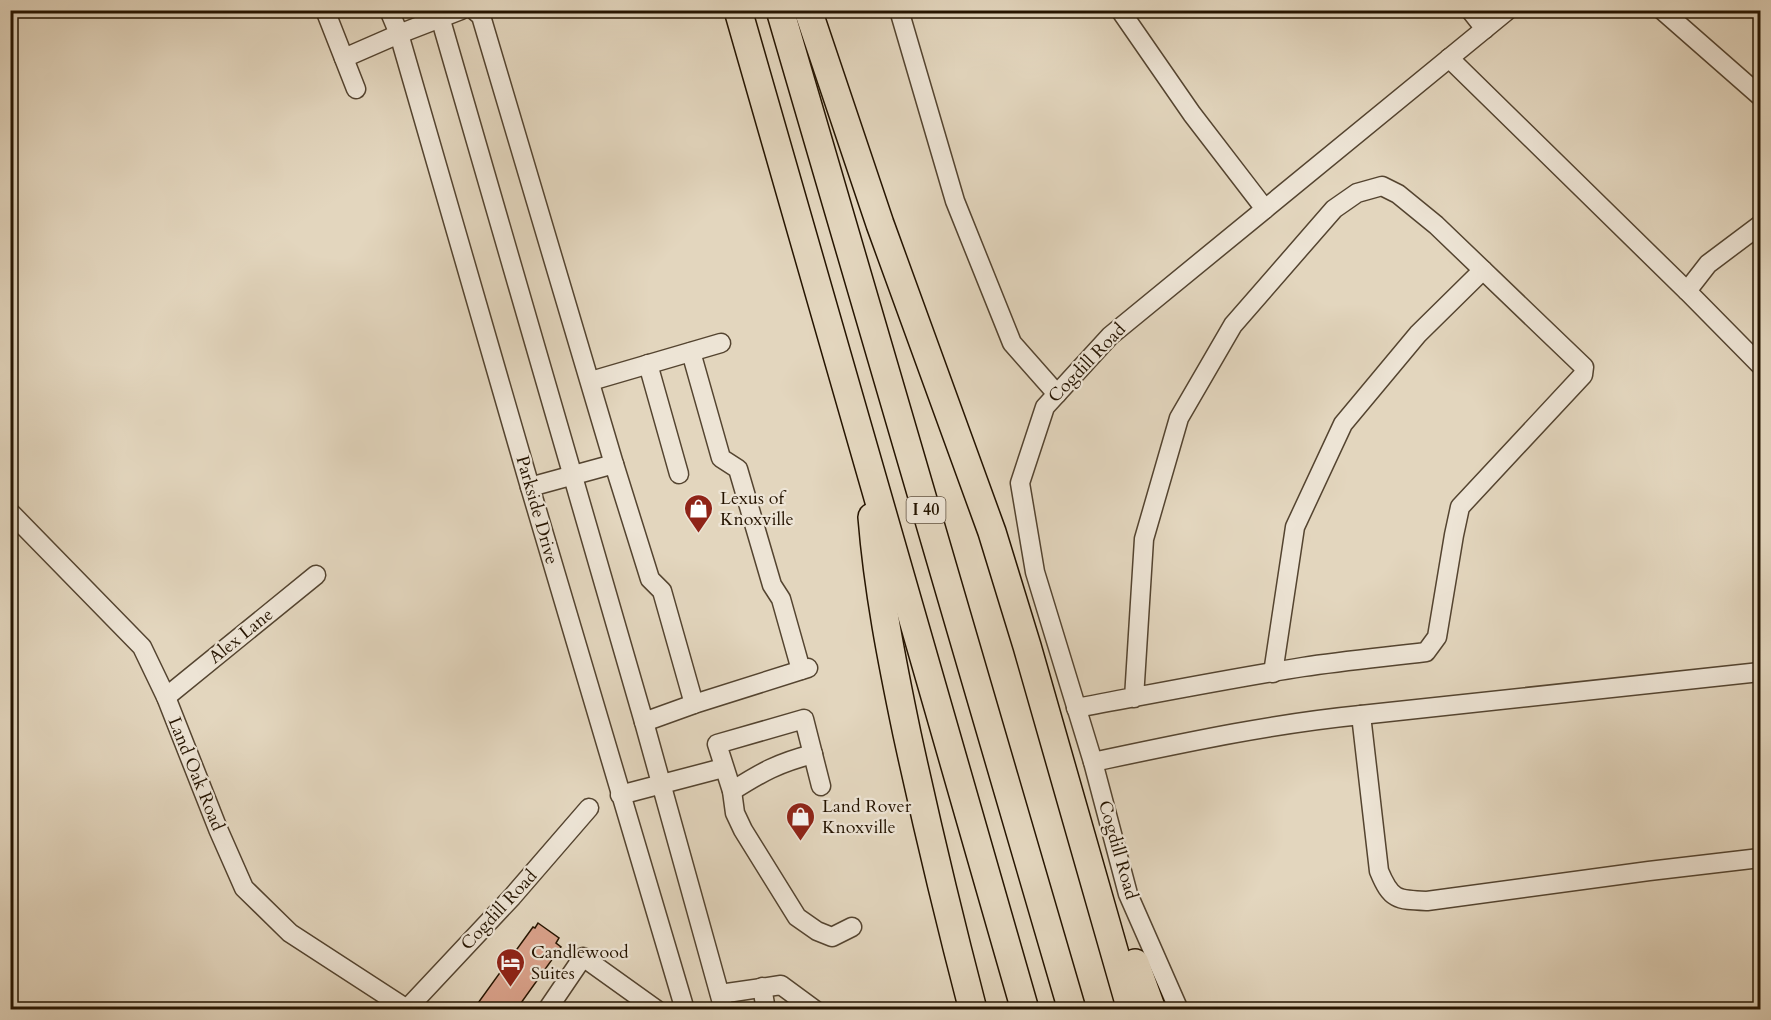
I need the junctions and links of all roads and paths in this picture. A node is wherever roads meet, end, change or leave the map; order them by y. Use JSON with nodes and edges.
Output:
{"nodes":[{"id":1,"x":325,"y":10,"type":"edge"},
{"id":2,"x":389,"y":10,"type":"edge"},
{"id":3,"x":461,"y":10,"type":"edge"},
{"id":4,"x":474,"y":10,"type":"edge"},
{"id":5,"x":738,"y":10,"type":"edge"},
{"id":6,"x":780,"y":10,"type":"edge"},
{"id":7,"x":808,"y":10,"type":"edge"},
{"id":8,"x":899,"y":10,"type":"edge"},
{"id":9,"x":1120,"y":10,"type":"edge"},
{"id":10,"x":1470,"y":10,"type":"edge"},
{"id":11,"x":1508,"y":10,"type":"edge"},
{"id":12,"x":1662,"y":10,"type":"edge"},
{"id":13,"x":440,"y":15,"type":"edge"},
{"id":14,"x":1485,"y":29,"type":"junction"},
{"id":15,"x":399,"y":34,"type":"junction"},
{"id":16,"x":344,"y":58,"type":"junction"},
{"id":17,"x":1449,"y":58,"type":"junction"},
{"id":18,"x":356,"y":89,"type":"dead end"},
{"id":19,"x":1761,"y":96,"type":"edge"},
{"id":20,"x":1265,"y":209,"type":"junction"},
{"id":21,"x":1761,"y":225,"type":"edge"},
{"id":22,"x":1483,"y":270,"type":"junction"},
{"id":23,"x":1687,"y":291,"type":"junction"},
{"id":24,"x":721,"y":343,"type":"dead end"},
{"id":25,"x":691,"y":352,"type":"junction"},
{"id":26,"x":648,"y":364,"type":"junction"},
{"id":27,"x":1761,"y":365,"type":"edge"},
{"id":28,"x":591,"y":381,"type":"junction"},
{"id":29,"x":1057,"y":394,"type":"junction"},
{"id":30,"x":867,"y":456,"type":"junction"},
{"id":31,"x":614,"y":464,"type":"junction"},
{"id":32,"x":679,"y":474,"type":"dead end"},
{"id":33,"x":573,"y":476,"type":"junction"},
{"id":34,"x":530,"y":487,"type":"junction"},
{"id":35,"x":10,"y":512,"type":"edge"},
{"id":36,"x":992,"y":532,"type":"junction"},
{"id":37,"x":316,"y":575,"type":"dead end"},
{"id":38,"x":1761,"y":672,"type":"edge"},
{"id":39,"x":1273,"y":673,"type":"junction"},
{"id":40,"x":166,"y":697,"type":"junction"},
{"id":41,"x":1134,"y":698,"type":"junction"},
{"id":42,"x":694,"y":704,"type":"junction"},
{"id":43,"x":1076,"y":708,"type":"junction"},
{"id":44,"x":1361,"y":715,"type":"junction"},
{"id":45,"x":644,"y":722,"type":"junction"},
{"id":46,"x":813,"y":754,"type":"junction"},
{"id":47,"x":1093,"y":762,"type":"junction"},
{"id":48,"x":723,"y":768,"type":"junction"},
{"id":49,"x":661,"y":783,"type":"junction"},
{"id":50,"x":821,"y":786,"type":"dead end"},
{"id":51,"x":732,"y":791,"type":"junction"},
{"id":52,"x":620,"y":795,"type":"junction"},
{"id":53,"x":590,"y":808,"type":"dead end"},
{"id":54,"x":1761,"y":858,"type":"edge"},
{"id":55,"x":852,"y":927,"type":"dead end"},
{"id":56,"x":762,"y":987,"type":"junction"},
{"id":57,"x":722,"y":1002,"type":"edge"},
{"id":58,"x":685,"y":1008,"type":"edge"},
{"id":59,"x":406,"y":1009,"type":"edge"},
{"id":60,"x":547,"y":1010,"type":"edge"},
{"id":61,"x":657,"y":1010,"type":"edge"},
{"id":62,"x":663,"y":1010,"type":"edge"},
{"id":63,"x":766,"y":1010,"type":"edge"},
{"id":64,"x":815,"y":1010,"type":"edge"},
{"id":65,"x":973,"y":1010,"type":"edge"},
{"id":66,"x":1025,"y":1010,"type":"edge"},
{"id":67,"x":1072,"y":1010,"type":"edge"},
{"id":68,"x":1131,"y":1010,"type":"edge"},
{"id":69,"x":1152,"y":1010,"type":"edge"},
{"id":70,"x":1179,"y":1010,"type":"edge"}],
"edges":[{"from":1,"to":16,"type":"street"},
{"from":2,"to":15,"type":"street","name":"Parkside Drive"},
{"from":3,"to":13,"type":"street"},
{"from":4,"to":28,"type":"street"},
{"from":5,"to":30,"type":"highway","number":"I 40"},
{"from":6,"to":67,"type":"highway","number":"I 40"},
{"from":7,"to":36,"type":"highway"},
{"from":8,"to":29,"type":"street"},
{"from":9,"to":20,"type":"street"},
{"from":10,"to":14,"type":"street"},
{"from":11,"to":14,"type":"street","name":"Cogdill Road"},
{"from":12,"to":19,"type":"street"},
{"from":13,"to":15,"type":"street"},
{"from":13,"to":33,"type":"street"},
{"from":14,"to":17,"type":"street","name":"Cogdill Road"},
{"from":15,"to":16,"type":"street"},
{"from":15,"to":34,"type":"street","name":"Parkside Drive"},
{"from":16,"to":18,"type":"street"},
{"from":17,"to":20,"type":"street","name":"Cogdill Road"},
{"from":17,"to":23,"type":"street"},
{"from":20,"to":29,"type":"street","name":"Cogdill Road"},
{"from":21,"to":23,"type":"street"},
{"from":22,"to":39,"type":"street"},
{"from":22,"to":39,"type":"street"},
{"from":22,"to":41,"type":"street"},
{"from":23,"to":27,"type":"street"},
{"from":24,"to":25,"type":"street"},
{"from":25,"to":26,"type":"street"},
{"from":25,"to":42,"type":"street"},
{"from":26,"to":28,"type":"street"},
{"from":26,"to":32,"type":"street"},
{"from":28,"to":31,"type":"street"},
{"from":29,"to":43,"type":"street","name":"Cogdill Road"},
{"from":30,"to":65,"type":"highway"},
{"from":30,"to":66,"type":"highway","number":"I 40"},
{"from":31,"to":33,"type":"street"},
{"from":31,"to":42,"type":"street"},
{"from":33,"to":34,"type":"street"},
{"from":33,"to":45,"type":"street"},
{"from":34,"to":52,"type":"street","name":"Parkside Drive"},
{"from":35,"to":40,"type":"street","name":"Land Oak Road"},
{"from":36,"to":68,"type":"highway"},
{"from":36,"to":69,"type":"highway"},
{"from":37,"to":40,"type":"street","name":"Alex Lane"},
{"from":38,"to":44,"type":"street"},
{"from":39,"to":41,"type":"street"},
{"from":40,"to":59,"type":"street","name":"Land Oak Road"},
{"from":41,"to":43,"type":"street"},
{"from":42,"to":45,"type":"street"},
{"from":43,"to":47,"type":"street","name":"Cogdill Road"},
{"from":44,"to":47,"type":"street"},
{"from":44,"to":54,"type":"street"},
{"from":45,"to":49,"type":"street"},
{"from":46,"to":48,"type":"street"},
{"from":46,"to":50,"type":"street"},
{"from":46,"to":51,"type":"street"},
{"from":47,"to":70,"type":"street","name":"Cogdill Road"},
{"from":48,"to":49,"type":"street"},
{"from":48,"to":51,"type":"street"},
{"from":49,"to":52,"type":"street"},
{"from":49,"to":57,"type":"street"},
{"from":51,"to":55,"type":"street"},
{"from":52,"to":58,"type":"street","name":"Parkside Drive"},
{"from":53,"to":59,"type":"street","name":"Cogdill Road"},
{"from":56,"to":57,"type":"street"},
{"from":56,"to":63,"type":"street"},
{"from":56,"to":64,"type":"street"},
{"from":58,"to":62,"type":"street"},
{"from":60,"to":61,"type":"street"}]}
